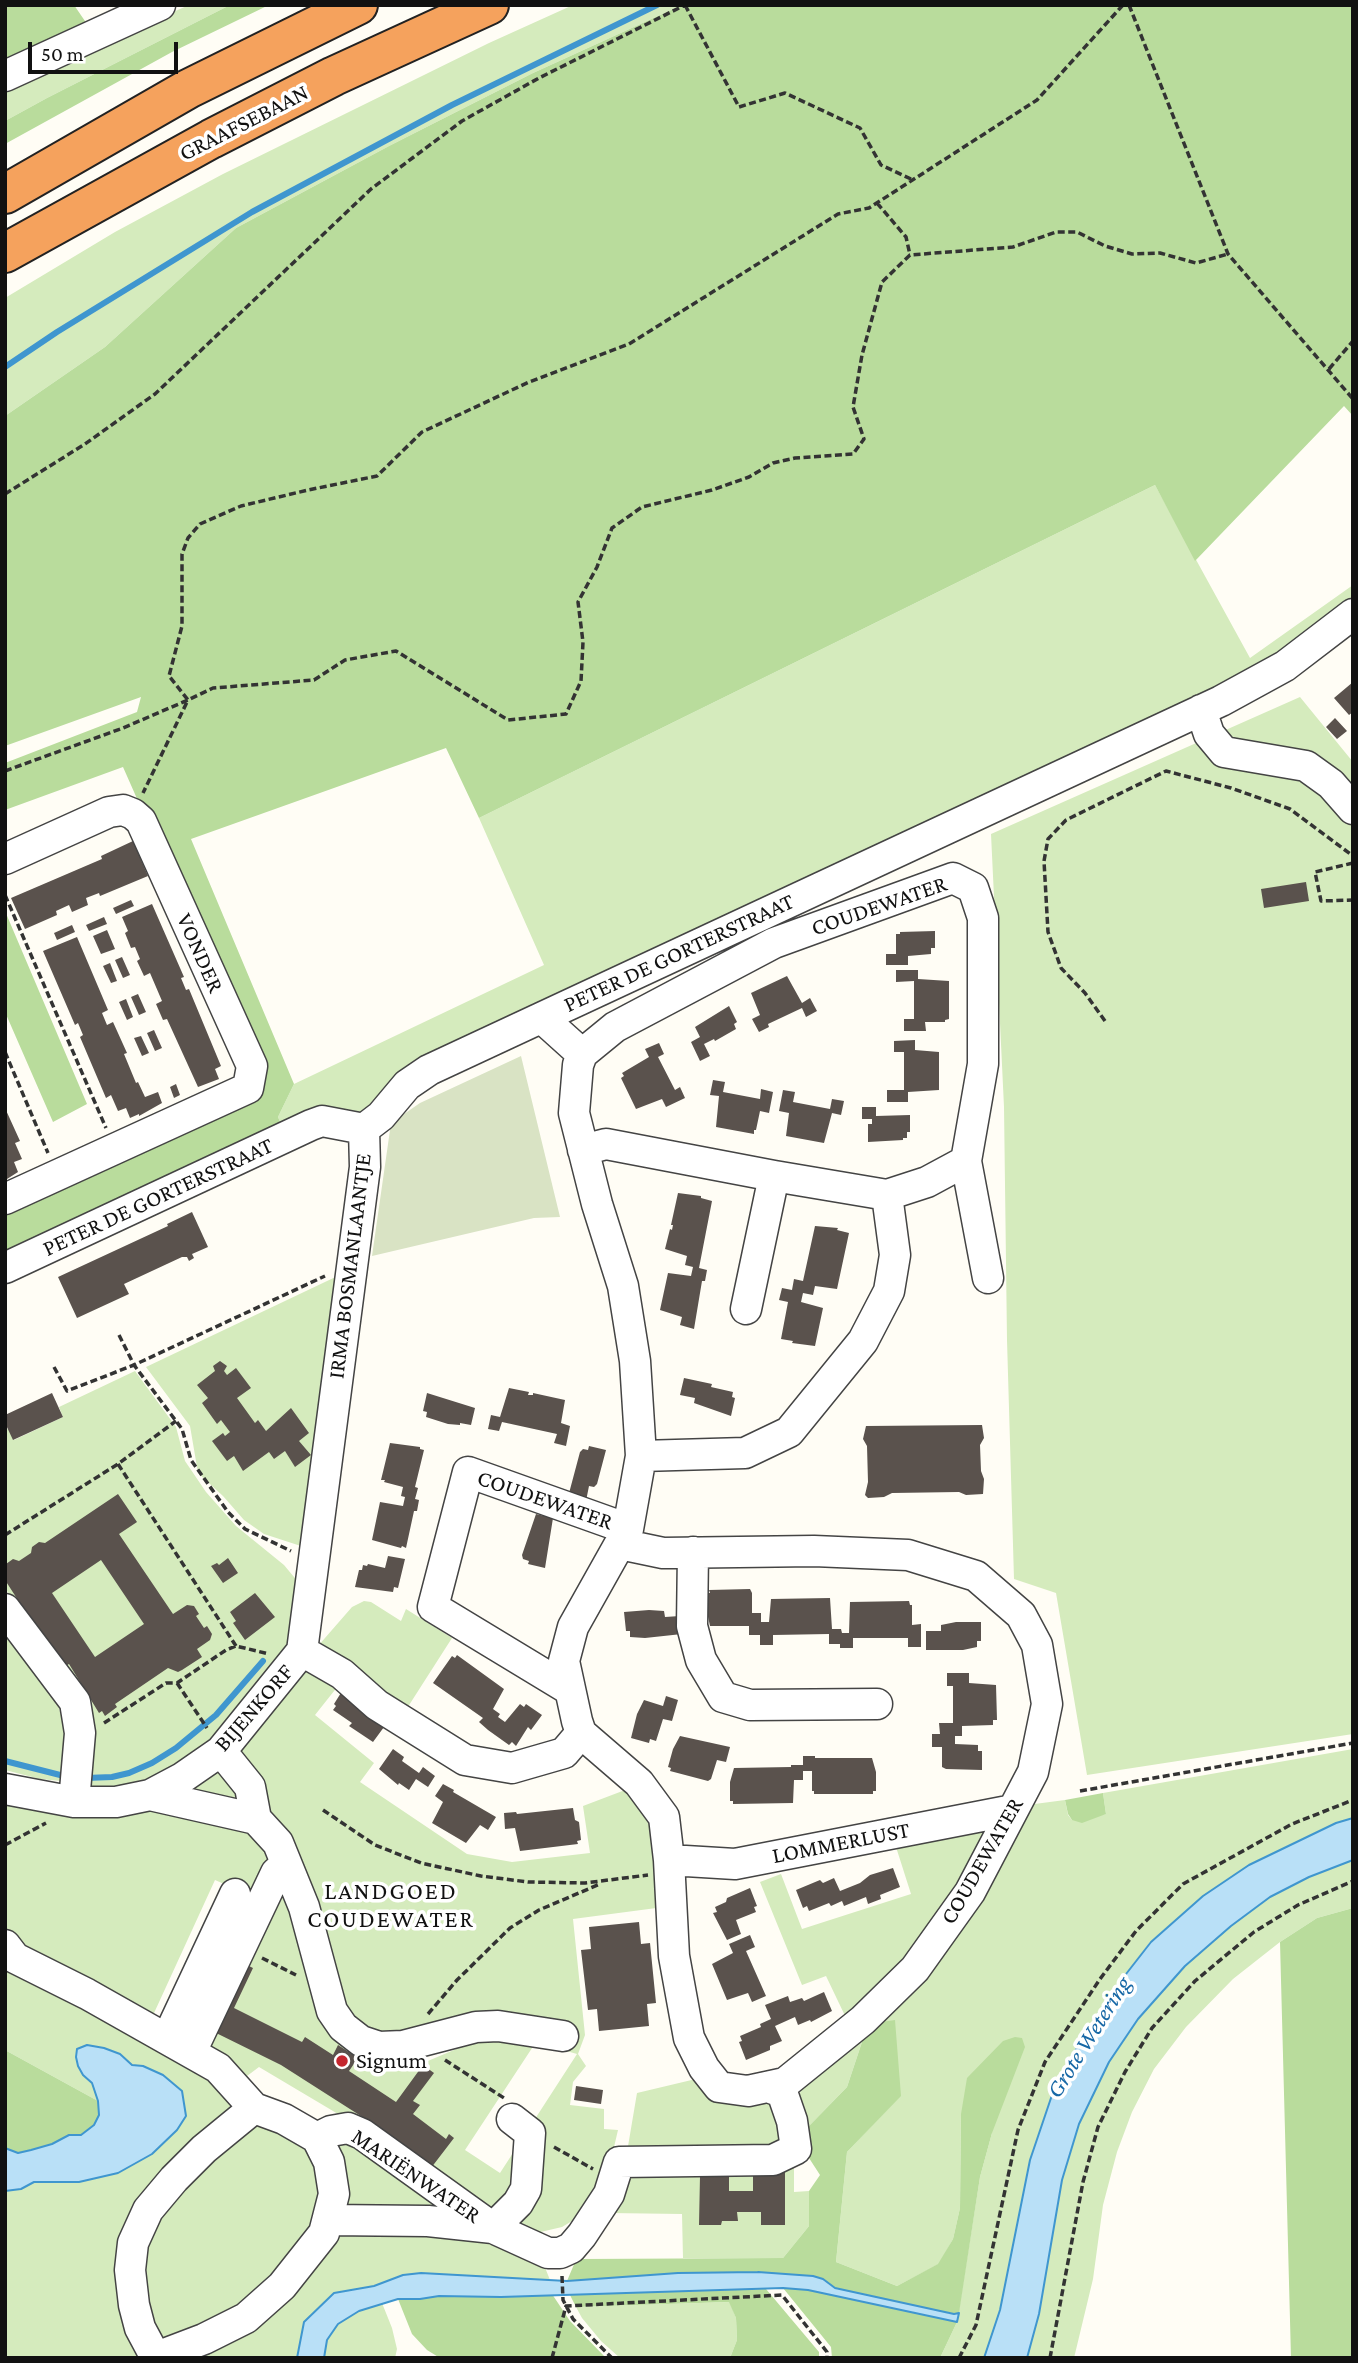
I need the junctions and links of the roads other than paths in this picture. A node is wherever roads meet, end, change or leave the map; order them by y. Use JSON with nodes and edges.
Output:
{"nodes":[{"id":1,"x":160,"y":5,"type":"edge"},
{"id":2,"x":358,"y":5,"type":"edge"},
{"id":3,"x":489,"y":5,"type":"edge"},
{"id":4,"x":5,"y":76,"type":"edge"},
{"id":5,"x":5,"y":194,"type":"edge"},
{"id":6,"x":5,"y":253,"type":"edge"},
{"id":7,"x":1353,"y":614,"type":"edge"},
{"id":8,"x":1200,"y":710,"type":"junction"},
{"id":9,"x":1353,"y":809,"type":"edge"},
{"id":10,"x":5,"y":859,"type":"edge"},
{"id":11,"x":542,"y":1018,"type":"junction"},
{"id":12,"x":582,"y":1054,"type":"junction"},
{"id":13,"x":364,"y":1129,"type":"junction"},
{"id":14,"x":583,"y":1150,"type":"junction"},
{"id":15,"x":966,"y":1161,"type":"junction"},
{"id":16,"x":774,"y":1176,"type":"junction"},
{"id":17,"x":887,"y":1195,"type":"junction"},
{"id":18,"x":5,"y":1199,"type":"edge"},
{"id":19,"x":5,"y":1268,"type":"edge"},
{"id":20,"x":988,"y":1278,"type":"dead end"},
{"id":21,"x":746,"y":1309,"type":"dead end"},
{"id":22,"x":334,"y":1402,"type":"joint"},
{"id":23,"x":641,"y":1457,"type":"junction"},
{"id":24,"x":624,"y":1536,"type":"junction"},
{"id":25,"x":693,"y":1552,"type":"junction"},
{"id":26,"x":5,"y":1609,"type":"edge"},
{"id":27,"x":299,"y":1656,"type":"junction"},
{"id":28,"x":570,"y":1690,"type":"junction"},
{"id":29,"x":877,"y":1703,"type":"dead end"},
{"id":30,"x":581,"y":1733,"type":"junction"},
{"id":31,"x":216,"y":1744,"type":"junction"},
{"id":32,"x":76,"y":1786,"type":"junction"},
{"id":33,"x":5,"y":1788,"type":"edge"},
{"id":34,"x":150,"y":1795,"type":"junction"},
{"id":35,"x":1013,"y":1810,"type":"junction"},
{"id":36,"x":256,"y":1819,"type":"junction"},
{"id":37,"x":286,"y":1864,"type":"junction"},
{"id":38,"x":669,"y":1865,"type":"junction"},
{"id":39,"x":235,"y":1894,"type":"dead end"},
{"id":40,"x":5,"y":1945,"type":"edge"},
{"id":41,"x":563,"y":2036,"type":"dead end"},
{"id":42,"x":179,"y":2045,"type":"junction"},
{"id":43,"x":768,"y":2087,"type":"junction"},
{"id":44,"x":254,"y":2108,"type":"junction"},
{"id":45,"x":517,"y":2117,"type":"road end"},
{"id":46,"x":317,"y":2138,"type":"junction"},
{"id":47,"x":328,"y":2220,"type":"junction"},
{"id":48,"x":493,"y":2228,"type":"junction"},
{"id":49,"x":155,"y":2357,"type":"edge"}],
"edges":[{"from":1,"to":4,"type":"street"},
{"from":2,"to":5,"type":"highway"},
{"from":3,"to":6,"type":"highway","name":"GRAAFSEBAAN"},
{"from":7,"to":8,"type":"street","name":"PETER DE GORTERSTRAAT"},
{"from":8,"to":9,"type":"street"},
{"from":8,"to":11,"type":"street","name":"PETER DE GORTERSTRAAT"},
{"from":10,"to":18,"type":"street","name":"VONDER"},
{"from":11,"to":12,"type":"street"},
{"from":11,"to":13,"type":"street","name":"PETER DE GORTERSTRAAT"},
{"from":12,"to":14,"type":"street","name":"COUDEWATER"},
{"from":12,"to":15,"type":"street","name":"COUDEWATER"},
{"from":13,"to":19,"type":"street","name":"PETER DE GORTERSTRAAT"},
{"from":13,"to":22,"type":"street","name":"IRMA BOSMANLAANTJE"},
{"from":14,"to":16,"type":"street"},
{"from":14,"to":23,"type":"street","name":"COUDEWATER"},
{"from":15,"to":17,"type":"street"},
{"from":15,"to":20,"type":"street","name":"COUDEWATER"},
{"from":16,"to":17,"type":"street"},
{"from":16,"to":21,"type":"street"},
{"from":17,"to":23,"type":"street"},
{"from":22,"to":27,"type":"street","name":"BIJENKORF"},
{"from":23,"to":24,"type":"street","name":"COUDEWATER"},
{"from":24,"to":25,"type":"street","name":"COUDEWATER"},
{"from":24,"to":28,"type":"street","name":"COUDEWATER"},
{"from":24,"to":28,"type":"street","name":"COUDEWATER"},
{"from":25,"to":29,"type":"street"},
{"from":25,"to":35,"type":"street","name":"COUDEWATER"},
{"from":26,"to":32,"type":"street"},
{"from":27,"to":30,"type":"street"},
{"from":27,"to":31,"type":"street","name":"BIJENKORF"},
{"from":28,"to":30,"type":"street","name":"COUDEWATER"},
{"from":30,"to":38,"type":"street","name":"COUDEWATER"},
{"from":31,"to":34,"type":"street","name":"BIJENKORF"},
{"from":31,"to":36,"type":"street"},
{"from":32,"to":33,"type":"street","name":"BIJENKORF"},
{"from":32,"to":34,"type":"street","name":"BIJENKORF"},
{"from":34,"to":36,"type":"street"},
{"from":35,"to":38,"type":"street","name":"LOMMERLUST"},
{"from":35,"to":43,"type":"street","name":"COUDEWATER"},
{"from":36,"to":37,"type":"street"},
{"from":37,"to":41,"type":"street"},
{"from":37,"to":42,"type":"street"},
{"from":38,"to":43,"type":"street","name":"COUDEWATER"},
{"from":39,"to":42,"type":"street"},
{"from":40,"to":42,"type":"street","name":"MARIËNWATER"},
{"from":42,"to":44,"type":"street","name":"MARIËNWATER"},
{"from":43,"to":48,"type":"street","name":"MARIËNWATER"},
{"from":44,"to":46,"type":"street","name":"MARIËNWATER"},
{"from":44,"to":49,"type":"street"},
{"from":45,"to":48,"type":"street"},
{"from":46,"to":47,"type":"street"},
{"from":46,"to":48,"type":"street","name":"MARIËNWATER"},
{"from":47,"to":48,"type":"street"},
{"from":47,"to":49,"type":"street"}]}
